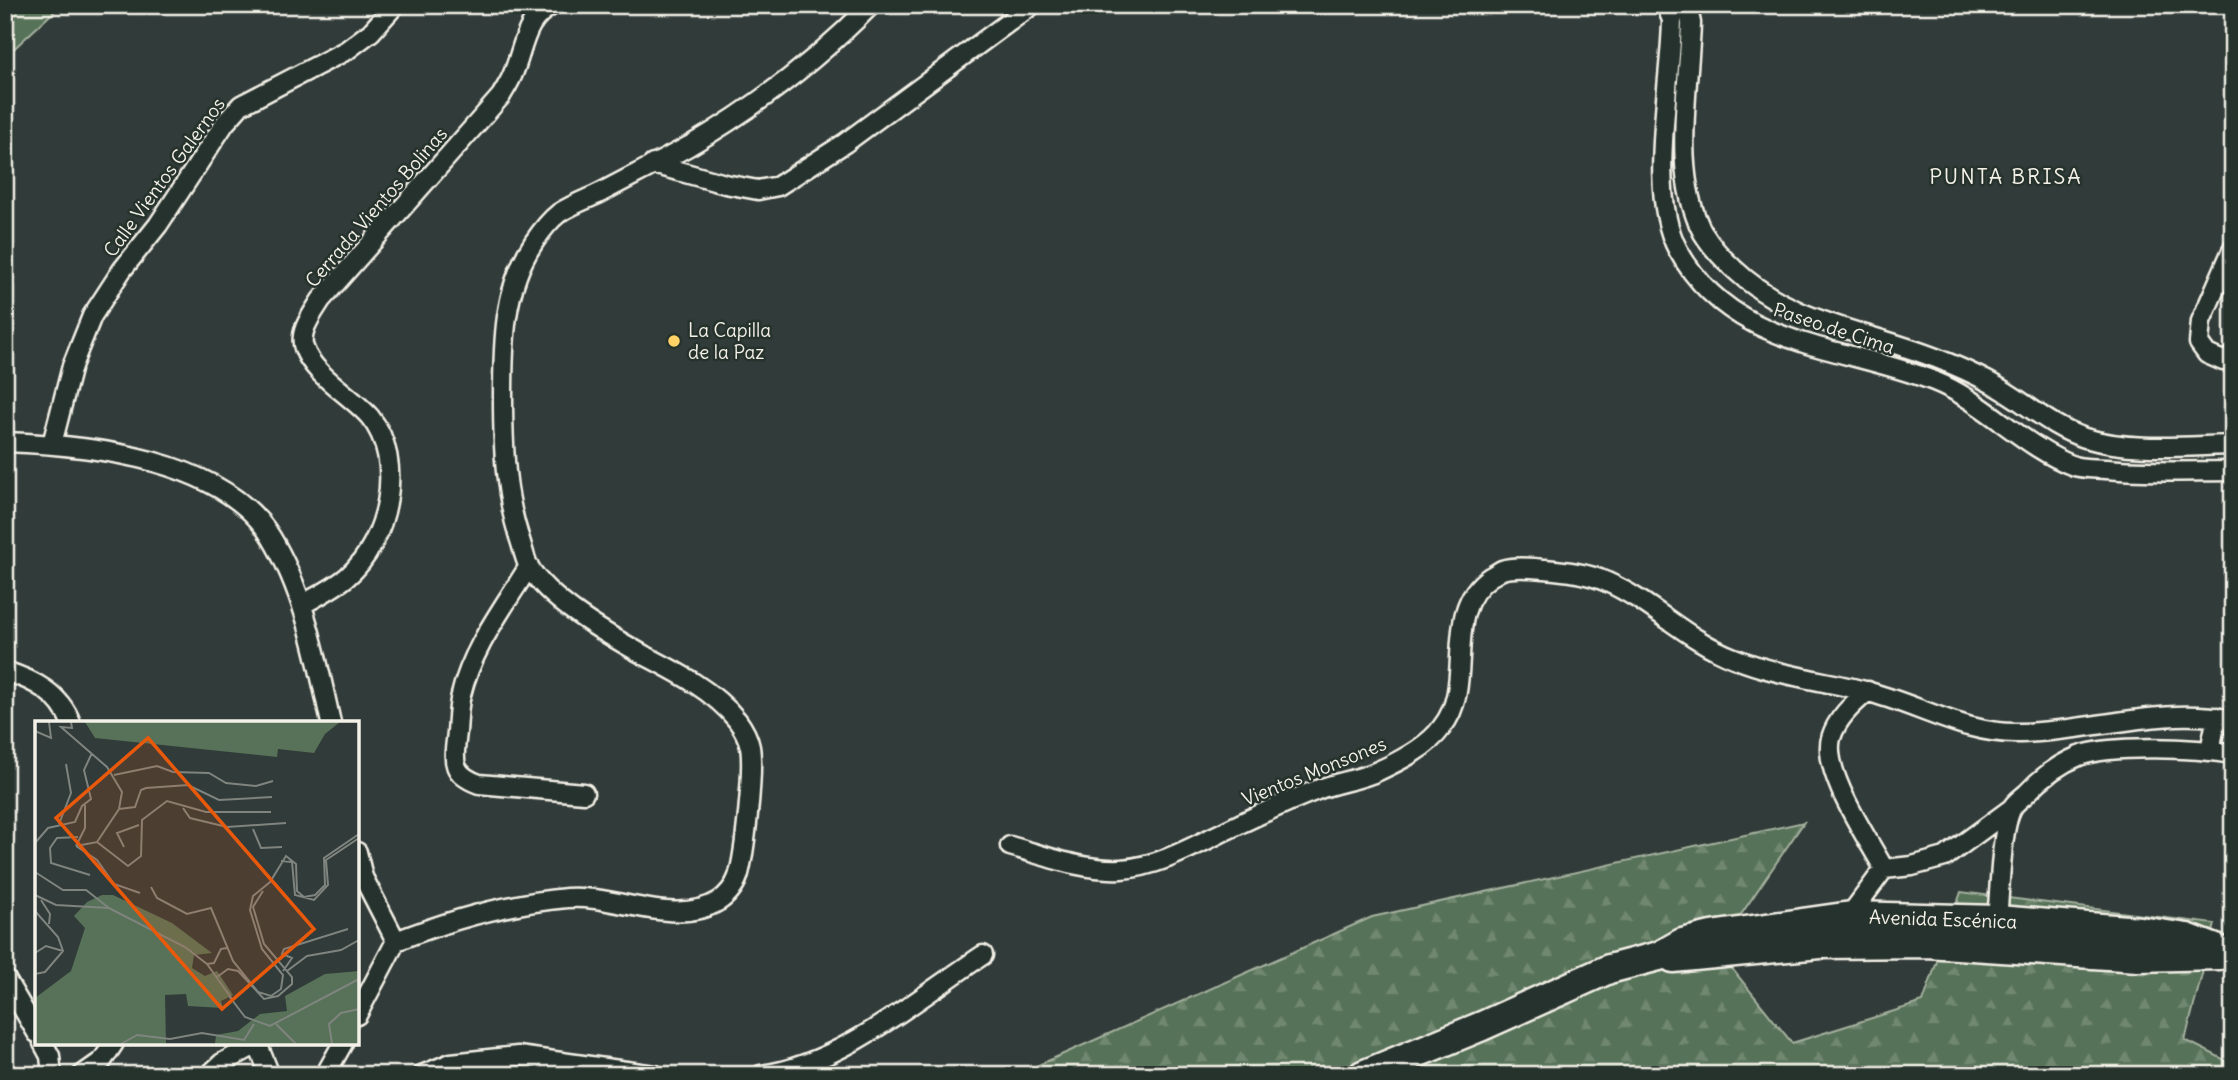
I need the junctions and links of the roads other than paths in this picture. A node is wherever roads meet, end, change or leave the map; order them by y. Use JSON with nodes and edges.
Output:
{"nodes":[{"id":1,"x":395,"y":5,"type":"edge"},
{"id":2,"x":553,"y":5,"type":"edge"},
{"id":3,"x":871,"y":5,"type":"edge"},
{"id":4,"x":1032,"y":5,"type":"edge"},
{"id":5,"x":1666,"y":5,"type":"edge"},
{"id":6,"x":1687,"y":5,"type":"edge"},
{"id":7,"x":653,"y":164,"type":"junction"},
{"id":8,"x":2233,"y":248,"type":"edge"},
{"id":9,"x":2233,"y":357,"type":"edge"},
{"id":10,"x":5,"y":442,"type":"edge"},
{"id":11,"x":52,"y":444,"type":"junction"},
{"id":12,"x":2233,"y":445,"type":"edge"},
{"id":13,"x":2233,"y":471,"type":"edge"},
{"id":14,"x":529,"y":566,"type":"junction"},
{"id":15,"x":302,"y":605,"type":"junction"},
{"id":16,"x":5,"y":671,"type":"edge"},
{"id":17,"x":1868,"y":691,"type":"junction"},
{"id":18,"x":2225,"y":718,"type":"edge"},
{"id":19,"x":70,"y":721,"type":"edge"},
{"id":20,"x":331,"y":721,"type":"edge"},
{"id":21,"x":2210,"y":750,"type":"junction"},
{"id":22,"x":2233,"y":754,"type":"edge"},
{"id":23,"x":584,"y":793,"type":"dead end"},
{"id":24,"x":2012,"y":808,"type":"junction"},
{"id":25,"x":1010,"y":846,"type":"dead end"},
{"id":26,"x":359,"y":860,"type":"edge"},
{"id":27,"x":1884,"y":869,"type":"junction"},
{"id":28,"x":1851,"y":916,"type":"junction"},
{"id":29,"x":1996,"y":933,"type":"junction"},
{"id":30,"x":396,"y":941,"type":"junction"},
{"id":31,"x":1820,"y":944,"type":"junction"},
{"id":32,"x":983,"y":955,"type":"dead end"},
{"id":33,"x":2231,"y":955,"type":"edge"},
{"id":34,"x":1659,"y":956,"type":"junction"},
{"id":35,"x":5,"y":978,"type":"edge"},
{"id":36,"x":359,"y":1011,"type":"edge"},
{"id":37,"x":35,"y":1030,"type":"edge"},
{"id":38,"x":44,"y":1045,"type":"edge"},
{"id":39,"x":113,"y":1045,"type":"edge"},
{"id":40,"x":255,"y":1045,"type":"edge"},
{"id":41,"x":257,"y":1045,"type":"edge"},
{"id":42,"x":342,"y":1045,"type":"edge"},
{"id":43,"x":52,"y":1075,"type":"edge"},
{"id":44,"x":82,"y":1075,"type":"edge"},
{"id":45,"x":209,"y":1075,"type":"edge"},
{"id":46,"x":270,"y":1075,"type":"edge"},
{"id":47,"x":326,"y":1075,"type":"edge"},
{"id":48,"x":422,"y":1075,"type":"edge"},
{"id":49,"x":655,"y":1075,"type":"edge"},
{"id":50,"x":761,"y":1075,"type":"edge"},
{"id":51,"x":1363,"y":1075,"type":"edge"}],
"edges":[{"from":1,"to":11,"type":"street","name":"Calle Vientos Galernos"},
{"from":2,"to":15,"type":"street","name":"Cerrada Vientos Bolinas"},
{"from":3,"to":7,"type":"street"},
{"from":4,"to":7,"type":"street"},
{"from":5,"to":13,"type":"street","name":"Paseo de Cima"},
{"from":6,"to":12,"type":"street"},
{"from":7,"to":14,"type":"street"},
{"from":8,"to":9,"type":"street"},
{"from":10,"to":11,"type":"street"},
{"from":11,"to":15,"type":"street"},
{"from":14,"to":23,"type":"street"},
{"from":14,"to":30,"type":"street"},
{"from":15,"to":20,"type":"street"},
{"from":16,"to":19,"type":"street"},
{"from":17,"to":18,"type":"street"},
{"from":17,"to":25,"type":"street","name":"Vientos Monsones"},
{"from":17,"to":27,"type":"street"},
{"from":18,"to":21,"type":"street"},
{"from":21,"to":22,"type":"street"},
{"from":21,"to":24,"type":"street"},
{"from":24,"to":27,"type":"street"},
{"from":24,"to":29,"type":"street"},
{"from":26,"to":30,"type":"street"},
{"from":27,"to":28,"type":"street"},
{"from":28,"to":29,"type":"main road","name":"Avenida Escénica"},
{"from":28,"to":31,"type":"street"},
{"from":28,"to":34,"type":"main road","name":"Avenida Escénica"},
{"from":29,"to":31,"type":"main road","name":"Avenida Escénica"},
{"from":29,"to":33,"type":"main road","name":"Avenida Escénica"},
{"from":30,"to":36,"type":"street"},
{"from":31,"to":34,"type":"main road","name":"Avenida Escénica"},
{"from":32,"to":50,"type":"street"},
{"from":34,"to":51,"type":"main road","name":"Avenida Escénica"},
{"from":35,"to":37,"type":"street"},
{"from":38,"to":43,"type":"street"},
{"from":39,"to":44,"type":"street"},
{"from":40,"to":45,"type":"street"},
{"from":41,"to":46,"type":"street"},
{"from":42,"to":47,"type":"street"},
{"from":48,"to":49,"type":"street"}]}
